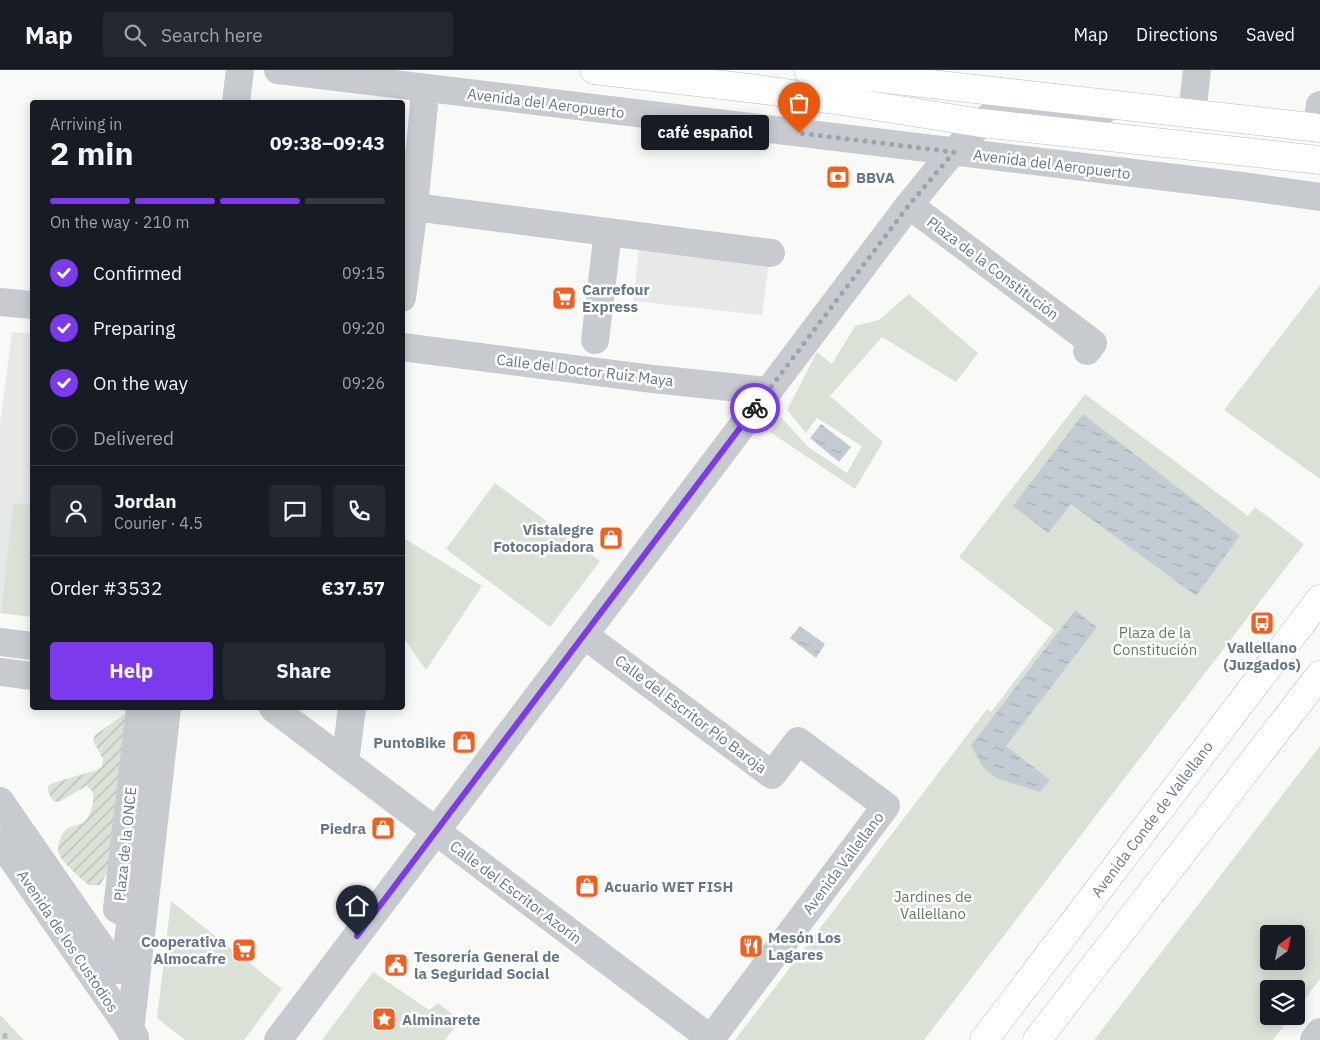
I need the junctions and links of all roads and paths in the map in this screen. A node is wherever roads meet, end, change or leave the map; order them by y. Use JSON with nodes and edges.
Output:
{"nodes":[{"id":1,"x":240,"y":70,"type":"edge"},
{"id":2,"x":278,"y":70,"type":"edge"},
{"id":3,"x":594,"y":70,"type":"edge"},
{"id":4,"x":808,"y":70,"type":"edge"},
{"id":5,"x":1197,"y":70,"type":"edge"},
{"id":6,"x":913,"y":75,"type":"edge"},
{"id":7,"x":749,"y":80,"type":"edge"},
{"id":8,"x":423,"y":88,"type":"junction"},
{"id":9,"x":236,"y":100,"type":"edge"},
{"id":10,"x":1115,"y":106,"type":"junction"},
{"id":11,"x":1192,"y":114,"type":"junction"},
{"id":12,"x":1320,"y":115,"type":"edge"},
{"id":13,"x":981,"y":123,"type":"junction"},
{"id":14,"x":954,"y":152,"type":"junction"},
{"id":15,"x":1320,"y":160,"type":"edge"},
{"id":16,"x":1320,"y":197,"type":"edge"},
{"id":17,"x":909,"y":205,"type":"junction"},
{"id":18,"x":414,"y":207,"type":"junction"},
{"id":19,"x":608,"y":232,"type":"junction"},
{"id":20,"x":771,"y":253,"type":"dead end"},
{"id":21,"x":405,"y":275,"type":"edge"},
{"id":22,"x":0,"y":302,"type":"edge"},
{"id":23,"x":30,"y":305,"type":"edge"},
{"id":24,"x":595,"y":340,"type":"dead end"},
{"id":25,"x":405,"y":347,"type":"edge"},
{"id":26,"x":1087,"y":351,"type":"dead end"},
{"id":27,"x":768,"y":391,"type":"junction"},
{"id":28,"x":1320,"y":599,"type":"edge"},
{"id":29,"x":584,"y":635,"type":"junction"},
{"id":30,"x":0,"y":642,"type":"edge"},
{"id":31,"x":30,"y":646,"type":"edge"},
{"id":32,"x":0,"y":672,"type":"edge"},
{"id":33,"x":1320,"y":675,"type":"edge"},
{"id":34,"x":30,"y":676,"type":"edge"},
{"id":35,"x":140,"y":710,"type":"edge"},
{"id":36,"x":143,"y":710,"type":"edge"},
{"id":37,"x":156,"y":710,"type":"edge"},
{"id":38,"x":167,"y":710,"type":"edge"},
{"id":39,"x":276,"y":710,"type":"edge"},
{"id":40,"x":352,"y":710,"type":"edge"},
{"id":41,"x":345,"y":762,"type":"junction"},
{"id":42,"x":0,"y":801,"type":"edge"},
{"id":43,"x":886,"y":806,"type":"joint"},
{"id":44,"x":436,"y":831,"type":"junction"},
{"id":45,"x":0,"y":841,"type":"edge"},
{"id":46,"x":1320,"y":1032,"type":"edge"},
{"id":47,"x":133,"y":1035,"type":"edge"},
{"id":48,"x":278,"y":1040,"type":"edge"},
{"id":49,"x":711,"y":1040,"type":"edge"},
{"id":50,"x":984,"y":1040,"type":"edge"},
{"id":51,"x":1037,"y":1040,"type":"edge"},
{"id":52,"x":1314,"y":1040,"type":"edge"}],
"edges":[{"from":1,"to":9,"type":"street"},
{"from":2,"to":8,"type":"street","name":"Avenida del Aeropuerto"},
{"from":3,"to":7,"type":"main road"},
{"from":4,"to":6,"type":"main road"},
{"from":5,"to":11,"type":"street"},
{"from":6,"to":10,"type":"main road"},
{"from":7,"to":13,"type":"main road"},
{"from":8,"to":14,"type":"street","name":"Avenida del Aeropuerto"},
{"from":8,"to":18,"type":"street"},
{"from":10,"to":11,"type":"main road"},
{"from":10,"to":13,"type":"street"},
{"from":11,"to":12,"type":"main road"},
{"from":13,"to":14,"type":"street"},
{"from":13,"to":15,"type":"main road"},
{"from":14,"to":16,"type":"street","name":"Avenida del Aeropuerto"},
{"from":14,"to":17,"type":"street"},
{"from":17,"to":26,"type":"street","name":"Plaza de la Constitución"},
{"from":17,"to":27,"type":"street"},
{"from":18,"to":19,"type":"street"},
{"from":18,"to":21,"type":"street"},
{"from":19,"to":20,"type":"street"},
{"from":19,"to":24,"type":"street"},
{"from":22,"to":23,"type":"street"},
{"from":25,"to":27,"type":"street","name":"Calle del Doctor Ruiz Maya"},
{"from":27,"to":29,"type":"street"},
{"from":28,"to":50,"type":"main road","name":"Avenida Conde de Vallellano"},
{"from":29,"to":43,"type":"street","name":"Calle del Escritor Pío Baroja"},
{"from":29,"to":44,"type":"street"},
{"from":30,"to":31,"type":"street"},
{"from":32,"to":34,"type":"street"},
{"from":33,"to":51,"type":"main road"},
{"from":35,"to":42,"type":"street","name":"Plaza de la ONCE"},
{"from":36,"to":37,"type":"street","name":"Plaza de la ONCE"},
{"from":38,"to":47,"type":"street"},
{"from":39,"to":41,"type":"street","name":"Calle del Escritor Azorín"},
{"from":40,"to":41,"type":"street"},
{"from":41,"to":44,"type":"street","name":"Calle del Escritor Azorín"},
{"from":43,"to":49,"type":"street","name":"Avenida Vallellano"},
{"from":44,"to":48,"type":"street"},
{"from":44,"to":49,"type":"street","name":"Calle del Escritor Azorín"},
{"from":45,"to":47,"type":"street","name":"Avenida de los Custodios"},
{"from":46,"to":52,"type":"street"}]}
